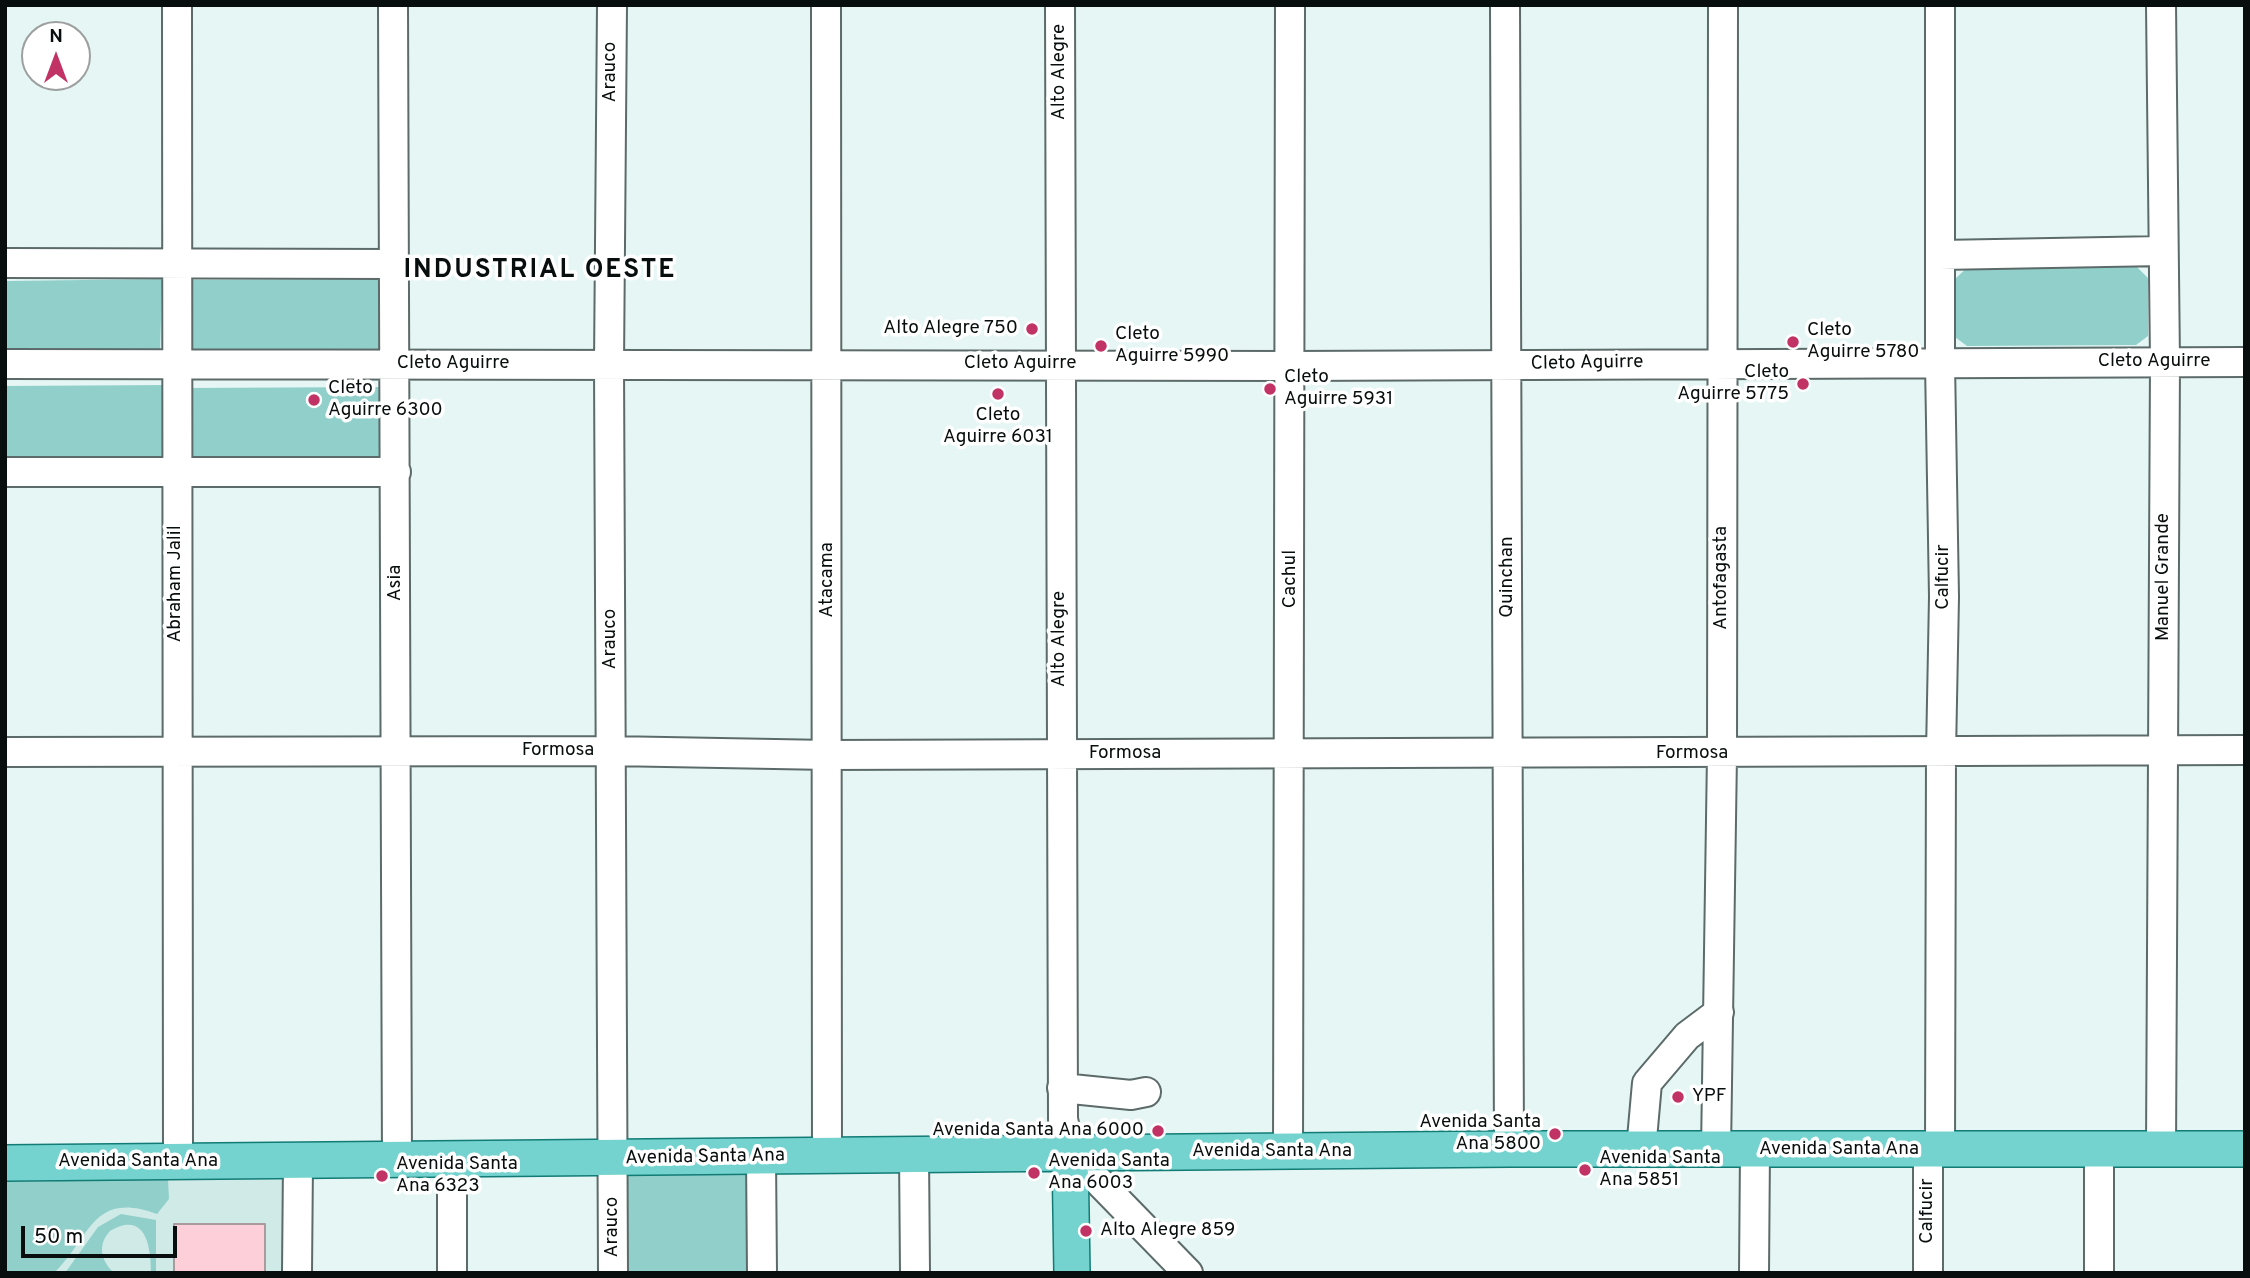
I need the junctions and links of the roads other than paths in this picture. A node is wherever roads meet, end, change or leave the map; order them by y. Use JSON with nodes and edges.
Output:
{"nodes":[{"id":1,"x":177,"y":5,"type":"edge"},
{"id":2,"x":393,"y":5,"type":"edge"},
{"id":3,"x":612,"y":5,"type":"edge"},
{"id":4,"x":827,"y":5,"type":"edge"},
{"id":5,"x":1060,"y":5,"type":"edge"},
{"id":6,"x":1290,"y":5,"type":"edge"},
{"id":7,"x":1505,"y":5,"type":"edge"},
{"id":8,"x":1723,"y":5,"type":"edge"},
{"id":9,"x":1940,"y":5,"type":"edge"},
{"id":10,"x":2161,"y":5,"type":"edge"},
{"id":11,"x":2162,"y":251,"type":"junction"},
{"id":12,"x":1940,"y":255,"type":"junction"},
{"id":13,"x":5,"y":263,"type":"edge"},
{"id":14,"x":175,"y":263,"type":"junction"},
{"id":15,"x":395,"y":264,"type":"junction"},
{"id":16,"x":1723,"y":362,"type":"junction"},
{"id":17,"x":2165,"y":362,"type":"junction"},
{"id":18,"x":2245,"y":362,"type":"edge"},
{"id":19,"x":5,"y":363,"type":"edge"},
{"id":20,"x":175,"y":363,"type":"junction"},
{"id":21,"x":1061,"y":363,"type":"junction"},
{"id":22,"x":1940,"y":363,"type":"junction"},
{"id":23,"x":395,"y":364,"type":"junction"},
{"id":24,"x":609,"y":364,"type":"junction"},
{"id":25,"x":827,"y":364,"type":"junction"},
{"id":26,"x":1507,"y":365,"type":"junction"},
{"id":27,"x":1292,"y":366,"type":"junction"},
{"id":28,"x":5,"y":472,"type":"edge"},
{"id":29,"x":176,"y":472,"type":"junction"},
{"id":30,"x":396,"y":472,"type":"junction"},
{"id":31,"x":397,"y":751,"type":"junction"},
{"id":32,"x":611,"y":751,"type":"junction"},
{"id":33,"x":2162,"y":751,"type":"junction"},
{"id":34,"x":2245,"y":751,"type":"edge"},
{"id":35,"x":5,"y":752,"type":"edge"},
{"id":36,"x":177,"y":752,"type":"junction"},
{"id":37,"x":1508,"y":753,"type":"junction"},
{"id":38,"x":1941,"y":753,"type":"junction"},
{"id":39,"x":1060,"y":754,"type":"junction"},
{"id":40,"x":1291,"y":754,"type":"junction"},
{"id":41,"x":1722,"y":754,"type":"junction"},
{"id":42,"x":829,"y":755,"type":"junction"},
{"id":43,"x":1718,"y":1012,"type":"junction"},
{"id":44,"x":1062,"y":1088,"type":"junction"},
{"id":45,"x":1146,"y":1092,"type":"dead end"},
{"id":46,"x":1509,"y":1149,"type":"junction"},
{"id":47,"x":1934,"y":1149,"type":"junction"},
{"id":48,"x":2161,"y":1149,"type":"junction"},
{"id":49,"x":2245,"y":1149,"type":"edge"},
{"id":50,"x":1641,"y":1150,"type":"junction"},
{"id":51,"x":1716,"y":1150,"type":"junction"},
{"id":52,"x":1755,"y":1150,"type":"junction"},
{"id":53,"x":2099,"y":1150,"type":"junction"},
{"id":54,"x":1070,"y":1152,"type":"junction"},
{"id":55,"x":1288,"y":1152,"type":"junction"},
{"id":56,"x":914,"y":1153,"type":"junction"},
{"id":57,"x":827,"y":1155,"type":"junction"},
{"id":58,"x":761,"y":1157,"type":"junction"},
{"id":59,"x":397,"y":1160,"type":"junction"},
{"id":60,"x":452,"y":1160,"type":"junction"},
{"id":61,"x":612,"y":1160,"type":"junction"},
{"id":62,"x":298,"y":1162,"type":"junction"},
{"id":63,"x":5,"y":1163,"type":"edge"},
{"id":64,"x":178,"y":1163,"type":"junction"},
{"id":65,"x":297,"y":1273,"type":"edge"},
{"id":66,"x":452,"y":1273,"type":"edge"},
{"id":67,"x":613,"y":1273,"type":"edge"},
{"id":68,"x":762,"y":1273,"type":"edge"},
{"id":69,"x":915,"y":1273,"type":"edge"},
{"id":70,"x":1072,"y":1273,"type":"edge"},
{"id":71,"x":1188,"y":1273,"type":"edge"},
{"id":72,"x":1754,"y":1273,"type":"edge"},
{"id":73,"x":1928,"y":1273,"type":"edge"},
{"id":74,"x":2099,"y":1273,"type":"edge"}],
"edges":[{"from":1,"to":14,"type":"street","name":"Abraham Jalil"},
{"from":2,"to":15,"type":"street","name":"Asia"},
{"from":3,"to":24,"type":"street","name":"Arauco"},
{"from":4,"to":25,"type":"street","name":"Atacama"},
{"from":5,"to":21,"type":"street","name":"Alto Alegre"},
{"from":6,"to":27,"type":"street","name":"Cachul"},
{"from":7,"to":26,"type":"street","name":"Quinchan"},
{"from":8,"to":16,"type":"street","name":"Antofagasta"},
{"from":9,"to":12,"type":"street","name":"Calfucir"},
{"from":10,"to":11,"type":"street","name":"Manuel Grande"},
{"from":11,"to":12,"type":"street"},
{"from":11,"to":17,"type":"street","name":"Manuel Grande"},
{"from":12,"to":22,"type":"street","name":"Calfucir"},
{"from":13,"to":14,"type":"street"},
{"from":14,"to":15,"type":"street"},
{"from":14,"to":20,"type":"street","name":"Abraham Jalil"},
{"from":15,"to":23,"type":"street","name":"Asia"},
{"from":16,"to":22,"type":"street","name":"Cleto Aguirre"},
{"from":16,"to":26,"type":"street","name":"Cleto Aguirre"},
{"from":16,"to":41,"type":"street","name":"Antofagasta"},
{"from":17,"to":18,"type":"street","name":"Cleto Aguirre"},
{"from":17,"to":22,"type":"street","name":"Cleto Aguirre"},
{"from":17,"to":33,"type":"street","name":"Manuel Grande"},
{"from":19,"to":20,"type":"street","name":"Cleto Aguirre"},
{"from":20,"to":23,"type":"street","name":"Cleto Aguirre"},
{"from":20,"to":29,"type":"street","name":"Abraham Jalil"},
{"from":21,"to":25,"type":"street","name":"Cleto Aguirre"},
{"from":21,"to":27,"type":"street","name":"Cleto Aguirre"},
{"from":21,"to":39,"type":"street","name":"Alto Alegre"},
{"from":22,"to":38,"type":"street","name":"Calfucir"},
{"from":23,"to":24,"type":"street","name":"Cleto Aguirre"},
{"from":23,"to":30,"type":"street","name":"Asia"},
{"from":24,"to":25,"type":"street","name":"Cleto Aguirre"},
{"from":24,"to":32,"type":"street","name":"Arauco"},
{"from":25,"to":42,"type":"street","name":"Atacama"},
{"from":26,"to":27,"type":"street","name":"Cleto Aguirre"},
{"from":26,"to":37,"type":"street","name":"Quinchan"},
{"from":27,"to":40,"type":"street","name":"Cachul"},
{"from":28,"to":29,"type":"street"},
{"from":29,"to":30,"type":"street"},
{"from":29,"to":36,"type":"street","name":"Abraham Jalil"},
{"from":30,"to":31,"type":"street","name":"Asia"},
{"from":31,"to":32,"type":"street","name":"Formosa"},
{"from":31,"to":36,"type":"street","name":"Formosa"},
{"from":31,"to":59,"type":"street","name":"Asia"},
{"from":32,"to":42,"type":"street","name":"Formosa"},
{"from":32,"to":61,"type":"street","name":"Arauco"},
{"from":33,"to":34,"type":"street","name":"Formosa"},
{"from":33,"to":38,"type":"street","name":"Formosa"},
{"from":33,"to":48,"type":"street","name":"Manuel Grande"},
{"from":35,"to":36,"type":"street","name":"Formosa"},
{"from":36,"to":64,"type":"street","name":"Abraham Jalil"},
{"from":37,"to":40,"type":"street","name":"Formosa"},
{"from":37,"to":41,"type":"street","name":"Formosa"},
{"from":37,"to":46,"type":"street","name":"Quinchan"},
{"from":38,"to":41,"type":"street","name":"Formosa"},
{"from":38,"to":47,"type":"street","name":"Calfucir"},
{"from":39,"to":40,"type":"street","name":"Formosa"},
{"from":39,"to":42,"type":"street","name":"Formosa"},
{"from":39,"to":44,"type":"street","name":"Alto Alegre"},
{"from":40,"to":55,"type":"street","name":"Cachul"},
{"from":41,"to":43,"type":"street","name":"Antofagasta"},
{"from":42,"to":57,"type":"street","name":"Atacama"},
{"from":43,"to":50,"type":"street"},
{"from":43,"to":51,"type":"street","name":"Antofagasta"},
{"from":44,"to":45,"type":"street"},
{"from":44,"to":54,"type":"street","name":"Alto Alegre"},
{"from":46,"to":50,"type":"main road","name":"Avenida Santa Ana"},
{"from":46,"to":55,"type":"main road","name":"Avenida Santa Ana"},
{"from":47,"to":52,"type":"main road","name":"Avenida Santa Ana"},
{"from":47,"to":53,"type":"main road","name":"Avenida Santa Ana"},
{"from":47,"to":73,"type":"street","name":"Calfucir"},
{"from":48,"to":49,"type":"main road","name":"Avenida Santa Ana"},
{"from":48,"to":53,"type":"main road","name":"Avenida Santa Ana"},
{"from":50,"to":51,"type":"main road","name":"Avenida Santa Ana"},
{"from":51,"to":52,"type":"main road","name":"Avenida Santa Ana"},
{"from":52,"to":72,"type":"street"},
{"from":53,"to":74,"type":"street"},
{"from":54,"to":55,"type":"main road","name":"Avenida Santa Ana"},
{"from":54,"to":56,"type":"main road","name":"Avenida Santa Ana"},
{"from":54,"to":70,"type":"main road","name":"Alto Alegre"},
{"from":54,"to":71,"type":"street"},
{"from":56,"to":57,"type":"main road","name":"Avenida Santa Ana"},
{"from":56,"to":69,"type":"street"},
{"from":57,"to":58,"type":"main road","name":"Avenida Santa Ana"},
{"from":58,"to":61,"type":"main road","name":"Avenida Santa Ana"},
{"from":58,"to":68,"type":"street"},
{"from":59,"to":60,"type":"main road","name":"Avenida Santa Ana"},
{"from":59,"to":62,"type":"main road","name":"Avenida Santa Ana"},
{"from":60,"to":61,"type":"main road","name":"Avenida Santa Ana"},
{"from":60,"to":66,"type":"street"},
{"from":61,"to":67,"type":"street","name":"Arauco"},
{"from":62,"to":64,"type":"main road","name":"Avenida Santa Ana"},
{"from":62,"to":65,"type":"street"},
{"from":63,"to":64,"type":"main road","name":"Avenida Santa Ana"}]}
